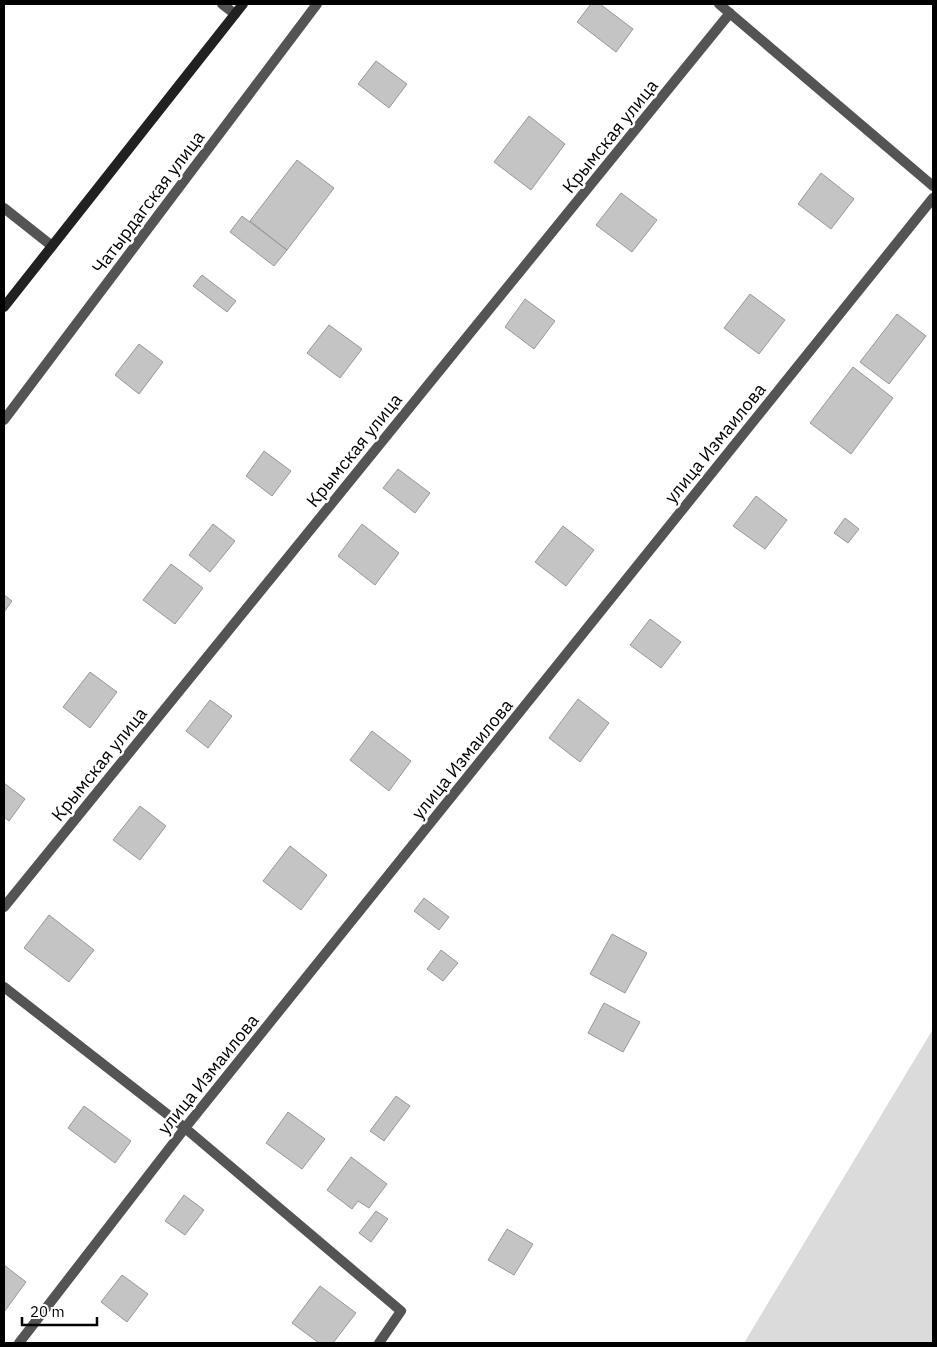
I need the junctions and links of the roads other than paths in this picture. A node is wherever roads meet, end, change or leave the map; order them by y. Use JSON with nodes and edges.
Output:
{"nodes":[{"id":1,"x":222,"y":4,"type":"edge"},
{"id":2,"x":243,"y":4,"type":"edge"},
{"id":3,"x":317,"y":4,"type":"edge"},
{"id":4,"x":719,"y":4,"type":"edge"},
{"id":5,"x":235,"y":14,"type":"junction"},
{"id":6,"x":730,"y":14,"type":"junction"},
{"id":7,"x":933,"y":186,"type":"edge"},
{"id":8,"x":933,"y":198,"type":"edge"},
{"id":9,"x":4,"y":208,"type":"edge"},
{"id":10,"x":52,"y":246,"type":"junction"},
{"id":11,"x":4,"y":307,"type":"edge"},
{"id":12,"x":4,"y":420,"type":"edge"},
{"id":13,"x":4,"y":907,"type":"edge"},
{"id":14,"x":4,"y":987,"type":"edge"},
{"id":15,"x":186,"y":1128,"type":"junction"},
{"id":16,"x":19,"y":1343,"type":"edge"},
{"id":17,"x":379,"y":1343,"type":"edge"}],
"edges":[{"from":1,"to":5,"type":"street"},
{"from":2,"to":5,"type":"main road"},
{"from":3,"to":12,"type":"street","name":"Чатырдагская улица"},
{"from":4,"to":6,"type":"street"},
{"from":5,"to":10,"type":"main road"},
{"from":6,"to":7,"type":"street"},
{"from":6,"to":13,"type":"street","name":"Крымская улица"},
{"from":8,"to":15,"type":"street","name":"улица Измаилова"},
{"from":9,"to":10,"type":"street"},
{"from":10,"to":11,"type":"main road"},
{"from":14,"to":15,"type":"street"},
{"from":15,"to":16,"type":"street","name":"улица Измаилова"},
{"from":15,"to":17,"type":"street"}]}
